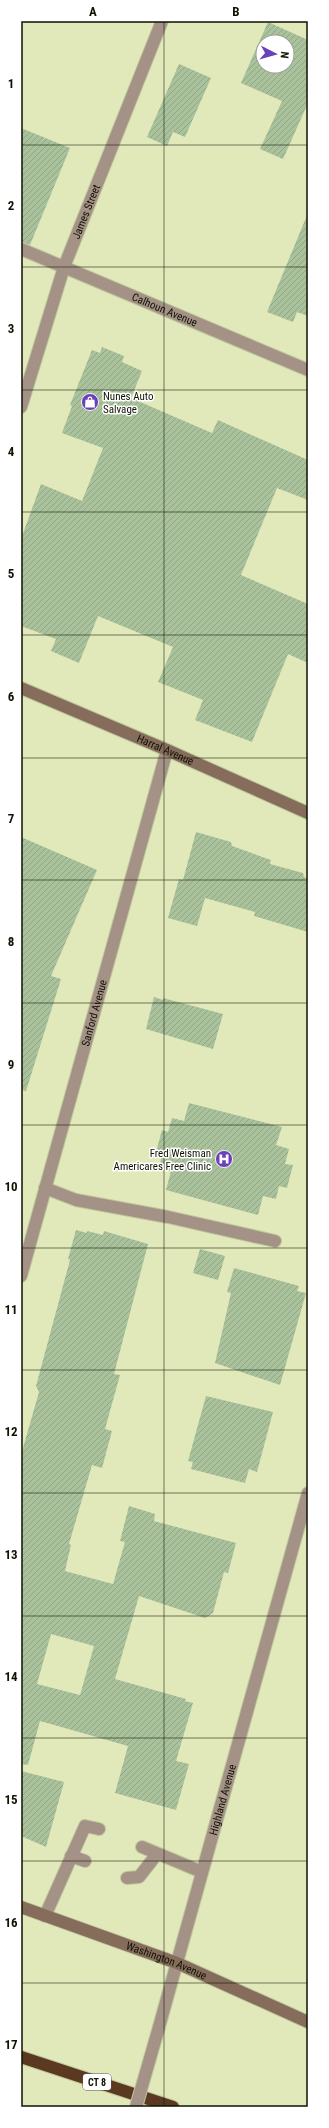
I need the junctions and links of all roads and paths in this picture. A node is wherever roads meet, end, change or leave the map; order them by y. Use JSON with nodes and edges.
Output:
{"nodes":[{"id":1,"x":162,"y":21,"type":"edge"},
{"id":2,"x":21,"y":249,"type":"edge"},
{"id":3,"x":64,"y":267,"type":"junction"},
{"id":4,"x":308,"y":370,"type":"edge"},
{"id":5,"x":21,"y":407,"type":"edge"},
{"id":6,"x":21,"y":688,"type":"edge"},
{"id":7,"x":167,"y":750,"type":"junction"},
{"id":8,"x":308,"y":813,"type":"edge"},
{"id":9,"x":45,"y":1188,"type":"junction"},
{"id":10,"x":275,"y":1241,"type":"dead end"},
{"id":11,"x":21,"y":1276,"type":"edge"},
{"id":12,"x":308,"y":1493,"type":"edge"},
{"id":13,"x":99,"y":1829,"type":"dead end"},
{"id":14,"x":142,"y":1847,"type":"dead end"},
{"id":15,"x":157,"y":1854,"type":"junction"},
{"id":16,"x":71,"y":1856,"type":"junction"},
{"id":17,"x":86,"y":1861,"type":"dead end"},
{"id":18,"x":202,"y":1872,"type":"junction"},
{"id":19,"x":127,"y":1878,"type":"dead end"},
{"id":20,"x":21,"y":1907,"type":"edge"},
{"id":21,"x":45,"y":1916,"type":"junction"},
{"id":22,"x":177,"y":1963,"type":"junction"},
{"id":23,"x":308,"y":2022,"type":"edge"},
{"id":24,"x":21,"y":2057,"type":"edge"},
{"id":25,"x":136,"y":2107,"type":"edge"},
{"id":26,"x":173,"y":2107,"type":"edge"}],
"edges":[{"from":1,"to":3,"type":"street","name":"James Street"},
{"from":2,"to":3,"type":"street","name":"Calhoun Avenue"},
{"from":3,"to":4,"type":"street","name":"Calhoun Avenue"},
{"from":3,"to":5,"type":"street","name":"James Street"},
{"from":6,"to":7,"type":"street","name":"Harral Avenue"},
{"from":7,"to":8,"type":"street","name":"Harral Avenue"},
{"from":7,"to":9,"type":"street","name":"Sanford Avenue"},
{"from":9,"to":10,"type":"street"},
{"from":9,"to":11,"type":"street","name":"Sanford Avenue"},
{"from":12,"to":18,"type":"street","name":"Highland Avenue"},
{"from":13,"to":16,"type":"street"},
{"from":14,"to":15,"type":"street"},
{"from":15,"to":18,"type":"street"},
{"from":15,"to":19,"type":"street"},
{"from":16,"to":17,"type":"street"},
{"from":16,"to":21,"type":"street"},
{"from":18,"to":22,"type":"street","name":"Highland Avenue"},
{"from":20,"to":21,"type":"street","name":"Washington Avenue"},
{"from":21,"to":22,"type":"street","name":"Washington Avenue"},
{"from":22,"to":23,"type":"street","name":"Washington Avenue"},
{"from":22,"to":25,"type":"street","name":"Highland Avenue","bridge":true},
{"from":24,"to":26,"type":"highway","number":"CT 8"}]}
